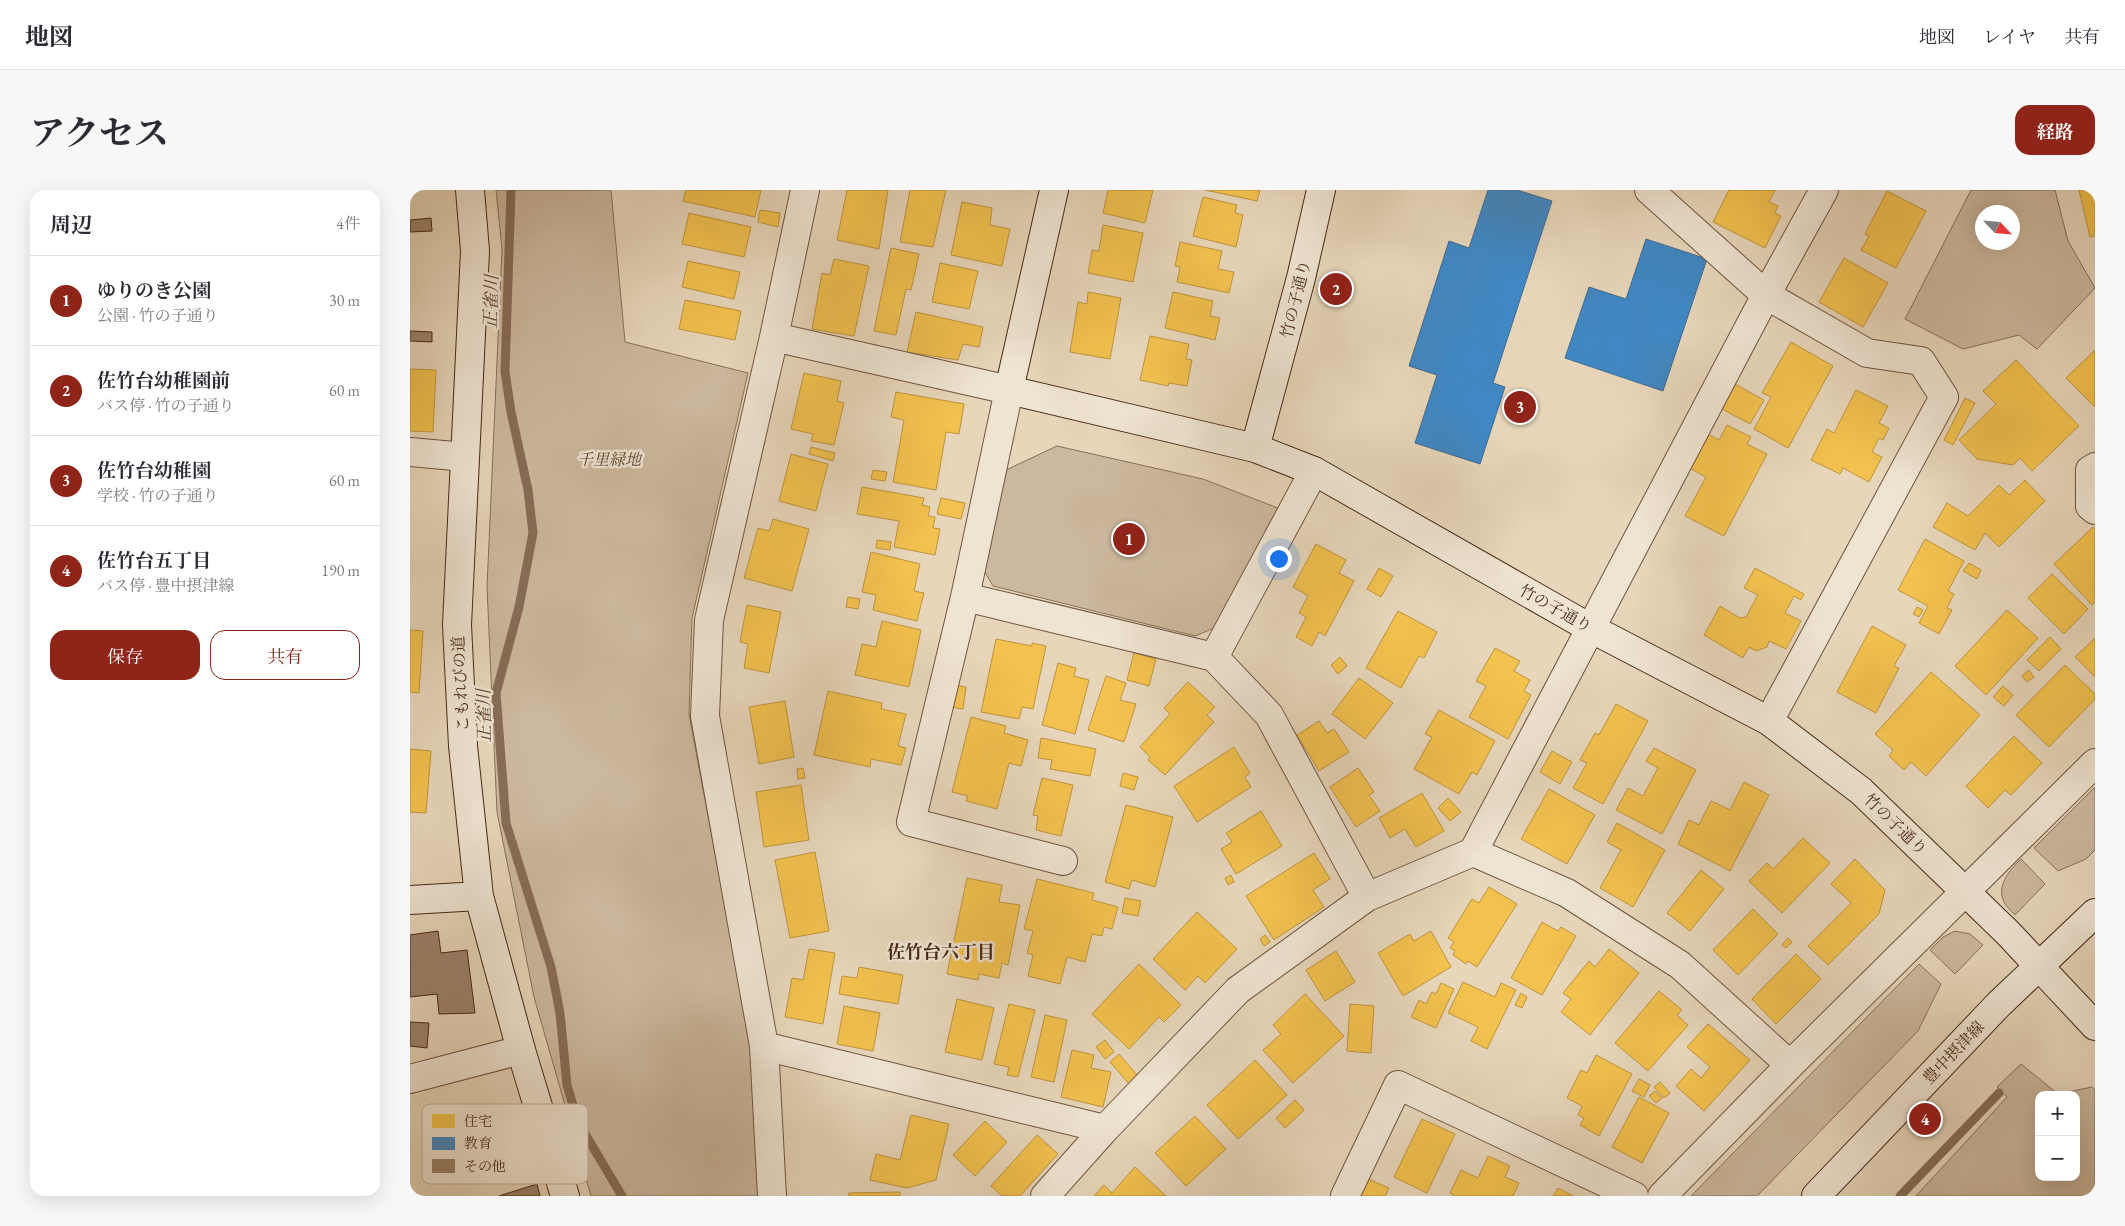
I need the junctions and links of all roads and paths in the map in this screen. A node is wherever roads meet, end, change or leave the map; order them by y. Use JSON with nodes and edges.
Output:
{"nodes":[{"id":1,"x":470,"y":190,"type":"edge"},
{"id":2,"x":805,"y":190,"type":"edge"},
{"id":3,"x":1054,"y":190,"type":"edge"},
{"id":4,"x":1321,"y":190,"type":"edge"},
{"id":5,"x":1649,"y":190,"type":"edge"},
{"id":6,"x":1824,"y":190,"type":"edge"},
{"id":7,"x":1766,"y":295,"type":"junction"},
{"id":8,"x":774,"y":337,"type":"junction"},
{"id":9,"x":1009,"y":390,"type":"junction"},
{"id":10,"x":1255,"y":448,"type":"junction"},
{"id":11,"x":410,"y":452,"type":"edge"},
{"id":12,"x":465,"y":457,"type":"junction"},
{"id":13,"x":2095,"y":467,"type":"edge"},
{"id":14,"x":1314,"y":472,"type":"junction"},
{"id":15,"x":2095,"y":510,"type":"edge"},
{"id":16,"x":966,"y":597,"type":"junction"},
{"id":17,"x":1590,"y":628,"type":"junction"},
{"id":18,"x":1214,"y":657,"type":"junction"},
{"id":19,"x":1768,"y":721,"type":"junction"},
{"id":20,"x":2095,"y":763,"type":"edge"},
{"id":21,"x":1473,"y":852,"type":"junction"},
{"id":22,"x":1063,"y":862,"type":"dead end"},
{"id":23,"x":1966,"y":892,"type":"junction"},
{"id":24,"x":479,"y":896,"type":"junction"},
{"id":25,"x":1366,"y":897,"type":"junction"},
{"id":26,"x":410,"y":900,"type":"edge"},
{"id":27,"x":2095,"y":913,"type":"edge"},
{"id":28,"x":2040,"y":966,"type":"junction"},
{"id":29,"x":2095,"y":1026,"type":"edge"},
{"id":30,"x":764,"y":1046,"type":"junction"},
{"id":31,"x":521,"y":1050,"type":"junction"},
{"id":32,"x":1790,"y":1065,"type":"junction"},
{"id":33,"x":410,"y":1079,"type":"edge"},
{"id":34,"x":537,"y":1104,"type":"edge"},
{"id":35,"x":1105,"y":1129,"type":"junction"},
{"id":36,"x":561,"y":1184,"type":"edge"},
{"id":37,"x":565,"y":1196,"type":"edge"},
{"id":38,"x":772,"y":1196,"type":"edge"},
{"id":39,"x":1045,"y":1196,"type":"edge"},
{"id":40,"x":1345,"y":1196,"type":"edge"},
{"id":41,"x":1634,"y":1196,"type":"edge"},
{"id":42,"x":1662,"y":1196,"type":"edge"},
{"id":43,"x":1816,"y":1196,"type":"edge"}],
"edges":[{"from":1,"to":12,"type":"street","name":"こもれびの道"},
{"from":2,"to":8,"type":"street"},
{"from":3,"to":9,"type":"street"},
{"from":4,"to":10,"type":"street","name":"竹の子通り"},
{"from":5,"to":7,"type":"street"},
{"from":6,"to":7,"type":"street"},
{"from":7,"to":17,"type":"street"},
{"from":7,"to":19,"type":"street"},
{"from":8,"to":9,"type":"street"},
{"from":8,"to":30,"type":"street"},
{"from":9,"to":10,"type":"street"},
{"from":9,"to":16,"type":"street"},
{"from":10,"to":14,"type":"street","name":"竹の子通り"},
{"from":11,"to":12,"type":"street"},
{"from":12,"to":24,"type":"street","name":"こもれびの道"},
{"from":13,"to":15,"type":"street"},
{"from":14,"to":17,"type":"street","name":"竹の子通り"},
{"from":14,"to":18,"type":"street"},
{"from":16,"to":18,"type":"street"},
{"from":16,"to":22,"type":"street"},
{"from":17,"to":19,"type":"street","name":"竹の子通り"},
{"from":17,"to":21,"type":"street"},
{"from":18,"to":25,"type":"street"},
{"from":19,"to":23,"type":"street","name":"竹の子通り"},
{"from":20,"to":23,"type":"street"},
{"from":21,"to":25,"type":"street"},
{"from":21,"to":32,"type":"street"},
{"from":23,"to":28,"type":"street","name":"竹の子通り"},
{"from":23,"to":32,"type":"street"},
{"from":24,"to":26,"type":"street"},
{"from":24,"to":31,"type":"street","name":"こもれびの道"},
{"from":25,"to":35,"type":"street"},
{"from":27,"to":28,"type":"street","name":"豊中摂津線"},
{"from":28,"to":29,"type":"street","name":"竹の子通り"},
{"from":28,"to":43,"type":"street","name":"豊中摂津線"},
{"from":30,"to":35,"type":"street"},
{"from":30,"to":38,"type":"street"},
{"from":31,"to":33,"type":"street"},
{"from":31,"to":34,"type":"street","name":"こもれびの道"},
{"from":32,"to":42,"type":"street"},
{"from":35,"to":39,"type":"street"},
{"from":36,"to":37,"type":"street","name":"こもれびの道"},
{"from":40,"to":41,"type":"street"}]}
